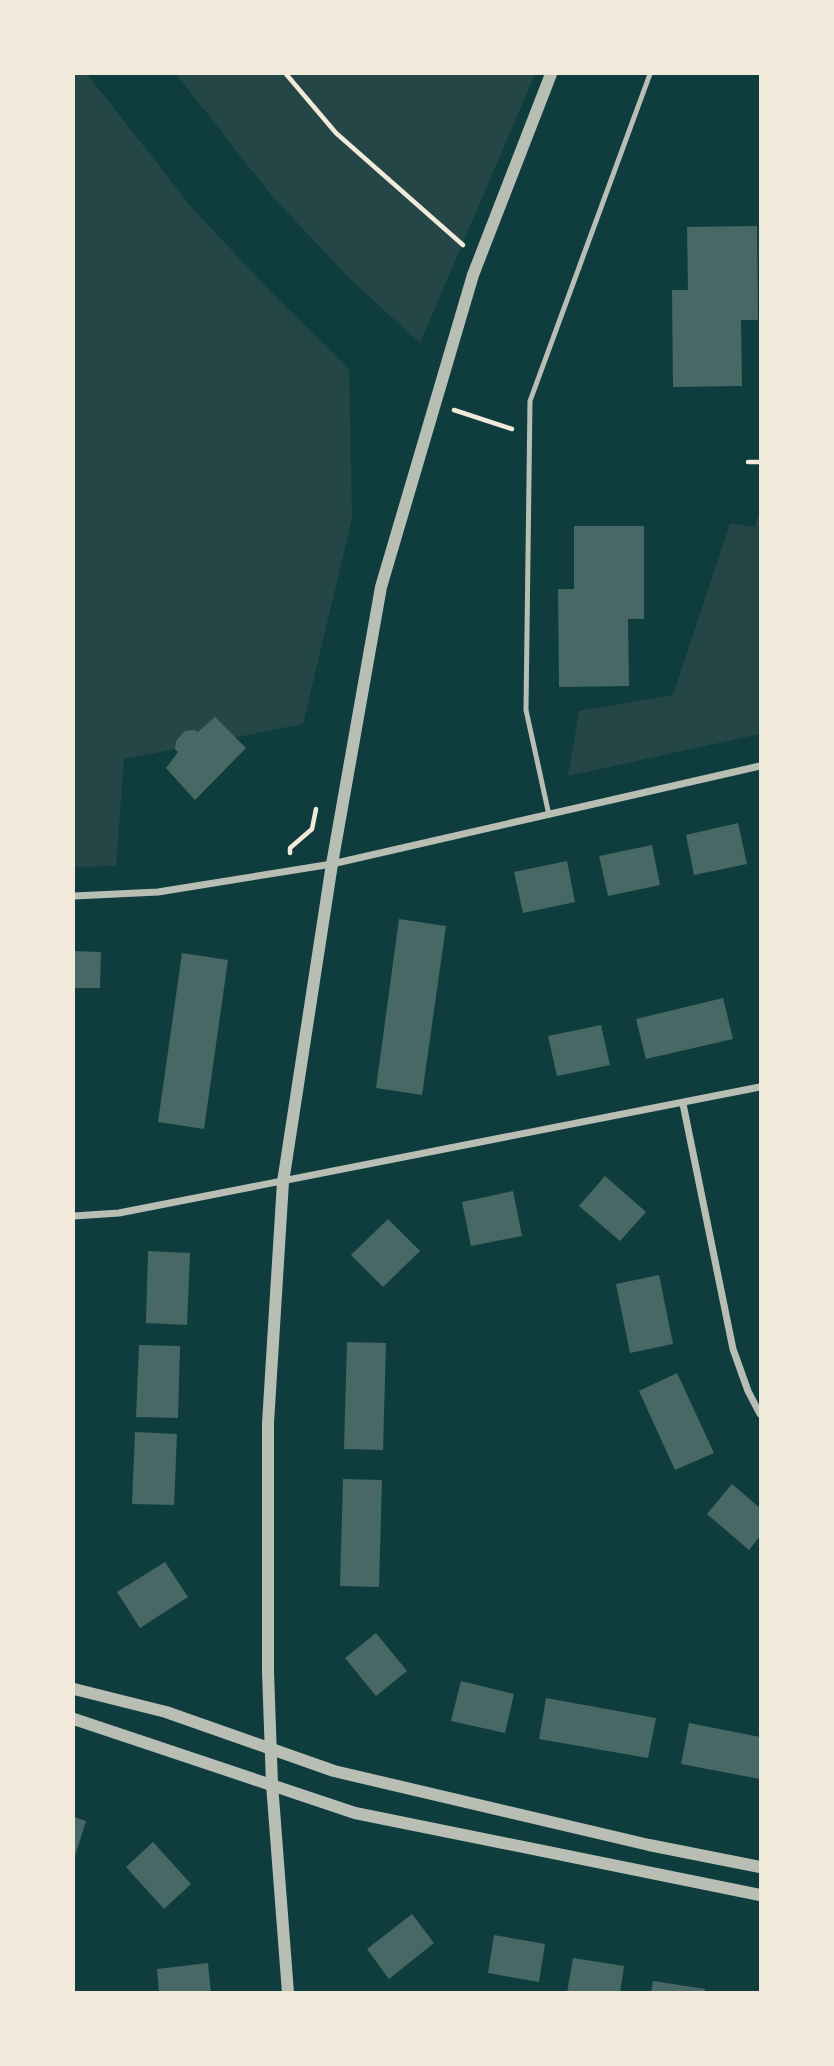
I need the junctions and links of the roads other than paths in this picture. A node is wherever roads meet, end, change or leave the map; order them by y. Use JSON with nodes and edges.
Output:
{"nodes":[{"id":1,"x":551,"y":74,"type":"edge"},
{"id":2,"x":650,"y":74,"type":"edge"},
{"id":3,"x":761,"y":766,"type":"edge"},
{"id":4,"x":549,"y":815,"type":"junction"},
{"id":5,"x":332,"y":864,"type":"junction"},
{"id":6,"x":74,"y":896,"type":"edge"},
{"id":7,"x":761,"y":1087,"type":"edge"},
{"id":8,"x":683,"y":1104,"type":"junction"},
{"id":9,"x":283,"y":1182,"type":"junction"},
{"id":10,"x":74,"y":1216,"type":"edge"},
{"id":11,"x":761,"y":1414,"type":"edge"},
{"id":12,"x":74,"y":1689,"type":"edge"},
{"id":13,"x":74,"y":1719,"type":"edge"},
{"id":14,"x":270,"y":1749,"type":"junction"},
{"id":15,"x":272,"y":1784,"type":"junction"},
{"id":16,"x":761,"y":1867,"type":"edge"},
{"id":17,"x":761,"y":1895,"type":"edge"},
{"id":18,"x":288,"y":1993,"type":"edge"}],
"edges":[{"from":1,"to":5,"type":"street"},
{"from":2,"to":4,"type":"lane"},
{"from":3,"to":4,"type":"street"},
{"from":4,"to":5,"type":"street"},
{"from":5,"to":6,"type":"street"},
{"from":5,"to":9,"type":"street"},
{"from":7,"to":8,"type":"street"},
{"from":8,"to":9,"type":"street"},
{"from":8,"to":11,"type":"street"},
{"from":9,"to":10,"type":"street"},
{"from":9,"to":14,"type":"street"},
{"from":12,"to":14,"type":"street"},
{"from":13,"to":15,"type":"street"},
{"from":14,"to":15,"type":"street"},
{"from":14,"to":16,"type":"street"},
{"from":15,"to":17,"type":"street"},
{"from":15,"to":18,"type":"street"}]}
